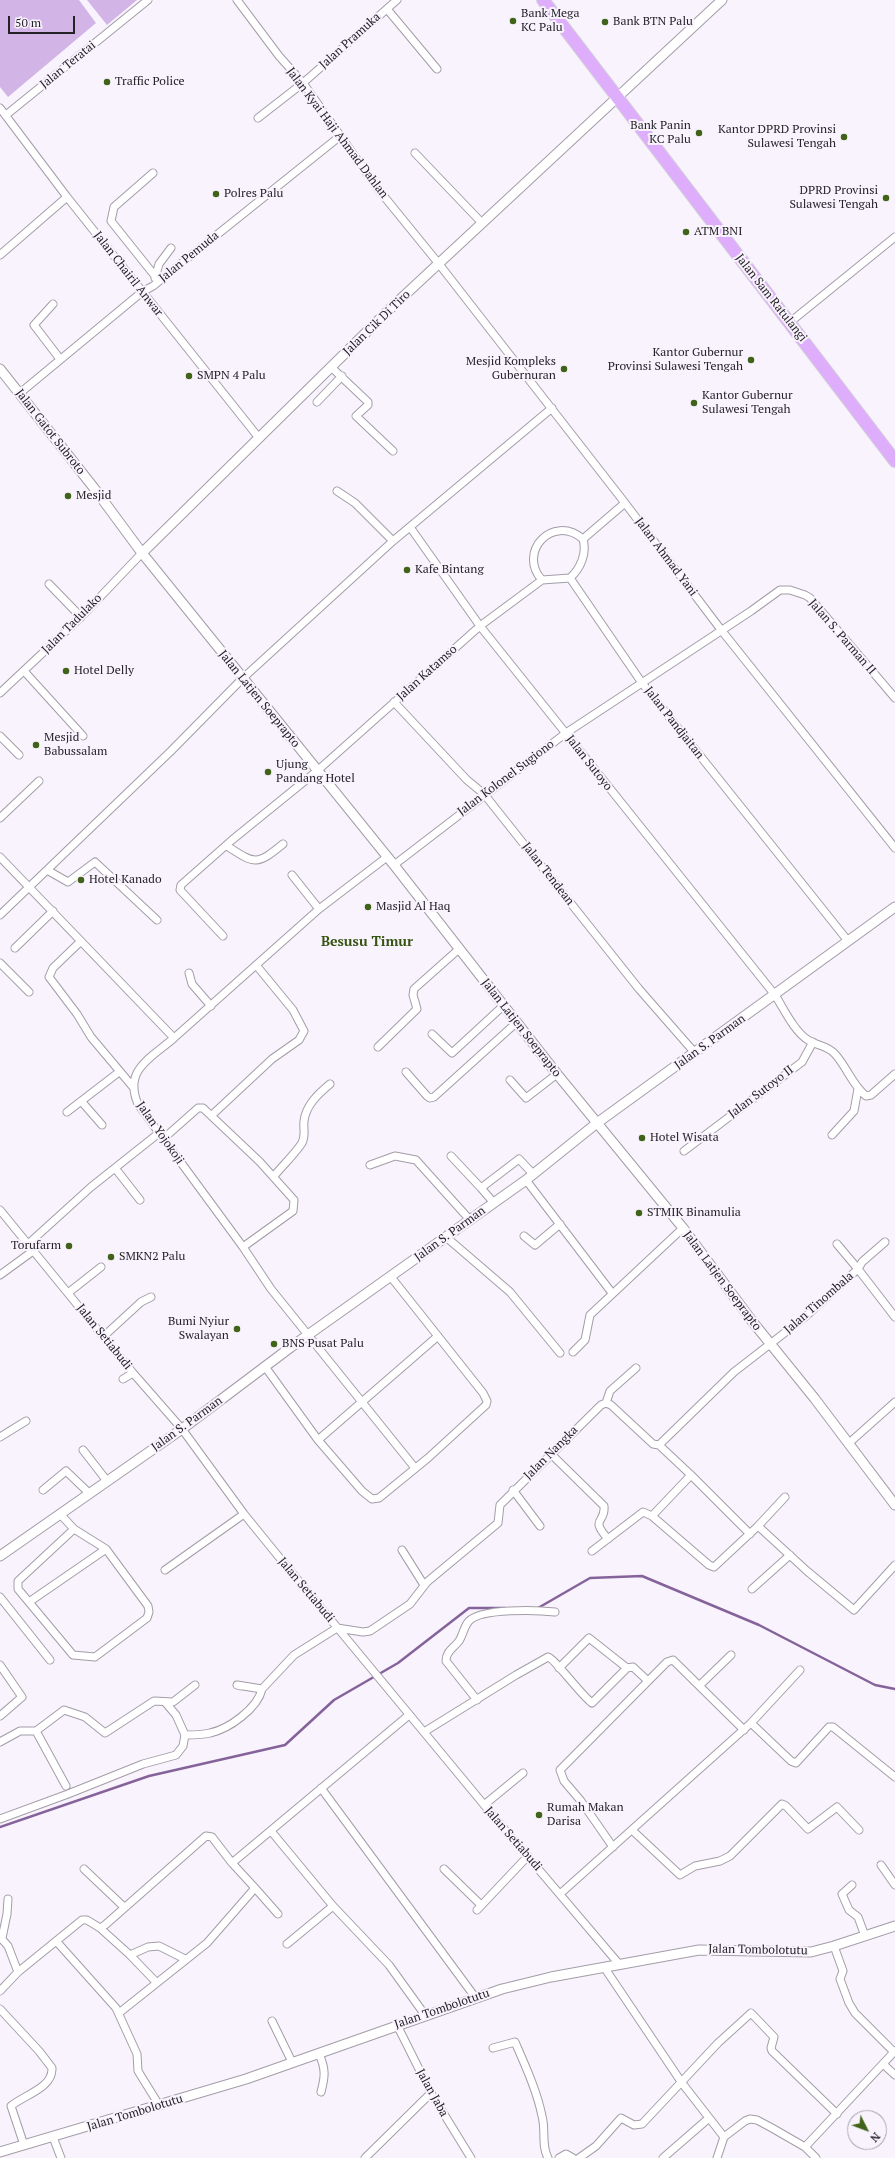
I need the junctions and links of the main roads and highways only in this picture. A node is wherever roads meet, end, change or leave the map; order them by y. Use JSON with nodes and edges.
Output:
{"nodes":[{"id":1,"x":543,"y":0,"type":"edge"},
{"id":2,"x":895,"y":461,"type":"edge"}],
"edges":[{"from":1,"to":2,"type":"highway","name":"Jalan Sam Ratulangi"}]}
